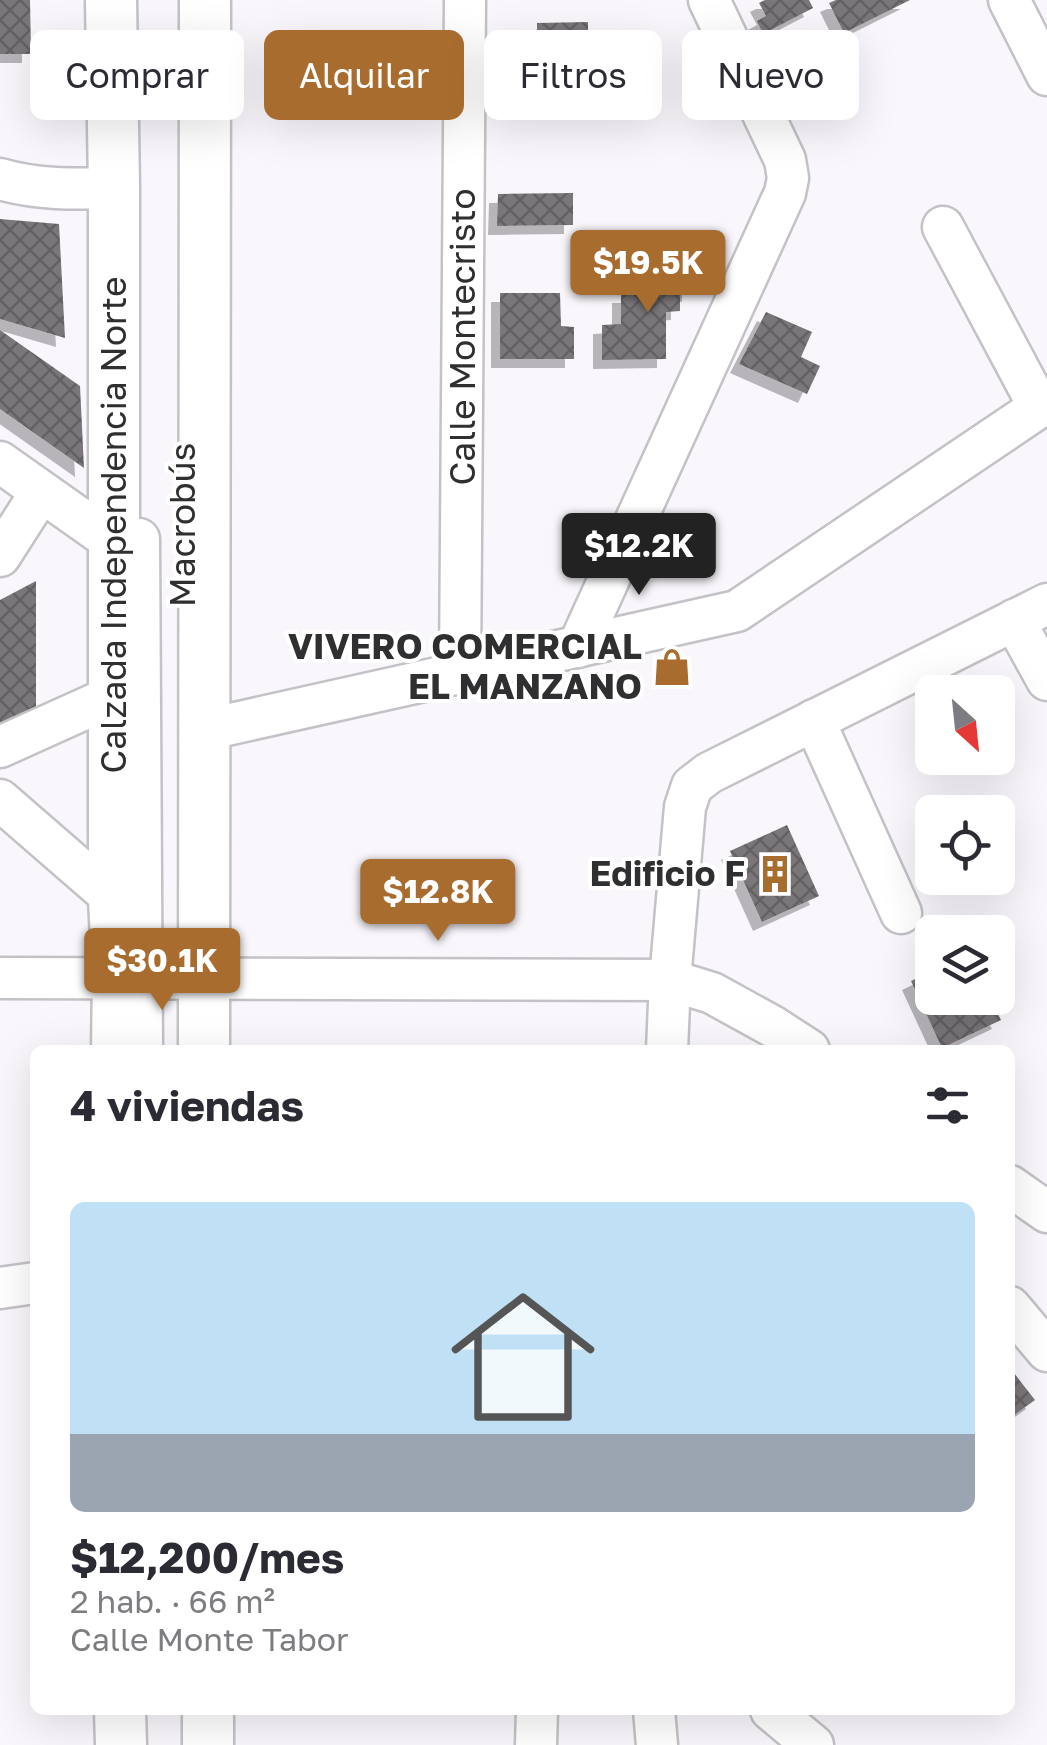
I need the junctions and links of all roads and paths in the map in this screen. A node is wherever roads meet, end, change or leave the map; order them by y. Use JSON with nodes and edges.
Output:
{"nodes":[{"id":1,"x":111,"y":0,"type":"edge"},
{"id":2,"x":134,"y":0,"type":"edge"},
{"id":3,"x":183,"y":0,"type":"edge"},
{"id":4,"x":206,"y":0,"type":"edge"},
{"id":5,"x":465,"y":0,"type":"edge"},
{"id":6,"x":709,"y":0,"type":"edge"},
{"id":7,"x":1010,"y":0,"type":"edge"},
{"id":8,"x":1047,"y":75,"type":"edge"},
{"id":9,"x":0,"y":178,"type":"edge"},
{"id":10,"x":114,"y":188,"type":"junction"},
{"id":11,"x":943,"y":227,"type":"dead end"},
{"id":12,"x":1043,"y":404,"type":"edge"},
{"id":13,"x":0,"y":462,"type":"edge"},
{"id":14,"x":41,"y":492,"type":"junction"},
{"id":15,"x":112,"y":542,"type":"junction"},
{"id":16,"x":0,"y":556,"type":"edge"},
{"id":17,"x":1030,"y":612,"type":"edge"},
{"id":18,"x":578,"y":647,"type":"junction"},
{"id":19,"x":460,"y":673,"type":"junction"},
{"id":20,"x":1047,"y":680,"type":"edge"},
{"id":21,"x":113,"y":696,"type":"junction"},
{"id":22,"x":814,"y":720,"type":"junction"},
{"id":23,"x":204,"y":730,"type":"junction"},
{"id":24,"x":0,"y":747,"type":"edge"},
{"id":25,"x":0,"y":800,"type":"edge"},
{"id":26,"x":114,"y":899,"type":"junction"},
{"id":27,"x":900,"y":914,"type":"dead end"},
{"id":28,"x":0,"y":978,"type":"edge"},
{"id":29,"x":130,"y":978,"type":"junction"},
{"id":30,"x":194,"y":978,"type":"junction"},
{"id":31,"x":670,"y":980,"type":"junction"},
{"id":32,"x":118,"y":1045,"type":"edge"},
{"id":33,"x":141,"y":1045,"type":"edge"},
{"id":34,"x":184,"y":1045,"type":"edge"},
{"id":35,"x":203,"y":1045,"type":"edge"},
{"id":36,"x":666,"y":1045,"type":"edge"},
{"id":37,"x":801,"y":1045,"type":"edge"},
{"id":38,"x":1015,"y":1190,"type":"edge"},
{"id":39,"x":1047,"y":1212,"type":"edge"},
{"id":40,"x":30,"y":1284,"type":"edge"},
{"id":41,"x":0,"y":1288,"type":"edge"},
{"id":42,"x":1015,"y":1313,"type":"edge"},
{"id":43,"x":1047,"y":1352,"type":"edge"},
{"id":44,"x":120,"y":1715,"type":"edge"},
{"id":45,"x":144,"y":1715,"type":"edge"},
{"id":46,"x":183,"y":1715,"type":"edge"},
{"id":47,"x":208,"y":1715,"type":"edge"},
{"id":48,"x":538,"y":1715,"type":"edge"},
{"id":49,"x":654,"y":1715,"type":"edge"},
{"id":50,"x":777,"y":1715,"type":"edge"},
{"id":51,"x":121,"y":1745,"type":"edge"},
{"id":52,"x":144,"y":1745,"type":"edge"},
{"id":53,"x":183,"y":1745,"type":"edge"},
{"id":54,"x":208,"y":1745,"type":"edge"},
{"id":55,"x":536,"y":1745,"type":"edge"},
{"id":56,"x":657,"y":1745,"type":"edge"},
{"id":57,"x":814,"y":1745,"type":"edge"}],
"edges":[{"from":1,"to":10,"type":"main road","name":"Calzada Independencia Norte"},
{"from":2,"to":29,"type":"street","name":"Macrobús"},
{"from":3,"to":30,"type":"street","name":"Macrobús"},
{"from":4,"to":23,"type":"main road"},
{"from":5,"to":19,"type":"street","name":"Calle Montecristo"},
{"from":6,"to":18,"type":"street"},
{"from":7,"to":8,"type":"street"},
{"from":9,"to":10,"type":"street"},
{"from":10,"to":15,"type":"main road","name":"Calzada Independencia Norte"},
{"from":11,"to":12,"type":"street"},
{"from":12,"to":18,"type":"street"},
{"from":13,"to":14,"type":"street"},
{"from":14,"to":15,"type":"street"},
{"from":14,"to":16,"type":"street"},
{"from":15,"to":21,"type":"main road","name":"Calzada Independencia Norte"},
{"from":17,"to":20,"type":"street"},
{"from":17,"to":22,"type":"street"},
{"from":18,"to":19,"type":"street"},
{"from":19,"to":23,"type":"street"},
{"from":21,"to":24,"type":"street"},
{"from":21,"to":26,"type":"main road","name":"Calzada Independencia Norte"},
{"from":22,"to":27,"type":"street"},
{"from":22,"to":31,"type":"street"},
{"from":23,"to":30,"type":"main road"},
{"from":25,"to":26,"type":"street"},
{"from":26,"to":29,"type":"main road","name":"Calzada Independencia Norte"},
{"from":28,"to":29,"type":"street"},
{"from":29,"to":30,"type":"street"},
{"from":29,"to":32,"type":"main road","name":"Calzada Independencia Norte"},
{"from":29,"to":33,"type":"street","name":"Macrobús"},
{"from":30,"to":31,"type":"street"},
{"from":30,"to":34,"type":"street","name":"Macrobús"},
{"from":30,"to":35,"type":"main road"},
{"from":31,"to":36,"type":"street"},
{"from":31,"to":37,"type":"street"},
{"from":38,"to":39,"type":"street"},
{"from":40,"to":41,"type":"street"},
{"from":42,"to":43,"type":"street"},
{"from":44,"to":51,"type":"main road"},
{"from":45,"to":52,"type":"street"},
{"from":46,"to":53,"type":"street"},
{"from":47,"to":54,"type":"main road"},
{"from":48,"to":55,"type":"street"},
{"from":49,"to":56,"type":"street"},
{"from":50,"to":57,"type":"street"}]}
